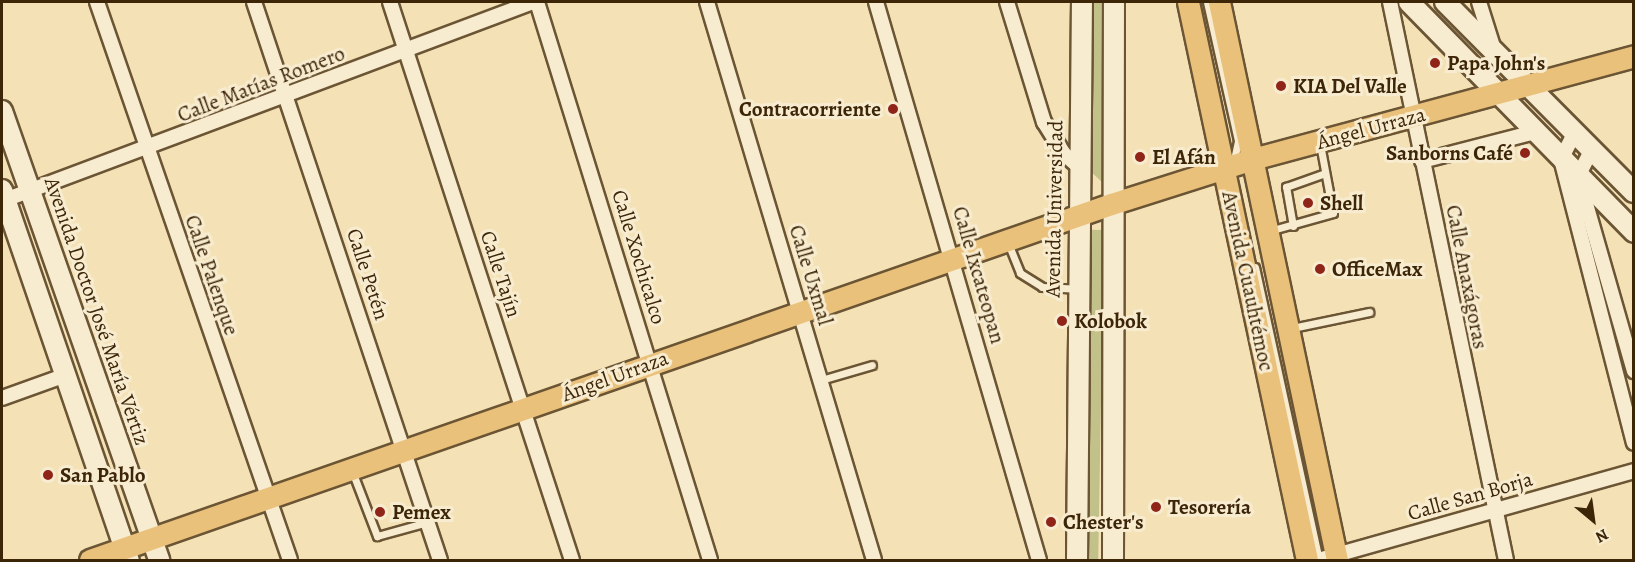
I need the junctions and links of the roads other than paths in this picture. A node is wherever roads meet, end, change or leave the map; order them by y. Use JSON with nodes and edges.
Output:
{"nodes":[{"id":1,"x":97,"y":2,"type":"edge"},
{"id":2,"x":254,"y":2,"type":"edge"},
{"id":3,"x":390,"y":2,"type":"edge"},
{"id":4,"x":535,"y":2,"type":"edge"},
{"id":5,"x":707,"y":2,"type":"edge"},
{"id":6,"x":876,"y":2,"type":"edge"},
{"id":7,"x":1007,"y":2,"type":"edge"},
{"id":8,"x":1082,"y":2,"type":"edge"},
{"id":9,"x":1114,"y":2,"type":"edge"},
{"id":10,"x":1188,"y":2,"type":"edge"},
{"id":11,"x":1193,"y":2,"type":"edge"},
{"id":12,"x":1207,"y":2,"type":"edge"},
{"id":13,"x":1219,"y":2,"type":"edge"},
{"id":14,"x":1390,"y":2,"type":"edge"},
{"id":15,"x":1409,"y":2,"type":"edge"},
{"id":16,"x":1444,"y":2,"type":"edge"},
{"id":17,"x":1479,"y":2,"type":"edge"},
{"id":18,"x":405,"y":51,"type":"junction"},
{"id":19,"x":1494,"y":52,"type":"junction"},
{"id":20,"x":1634,"y":56,"type":"edge"},
{"id":21,"x":1527,"y":87,"type":"junction"},
{"id":22,"x":1499,"y":95,"type":"junction"},
{"id":23,"x":286,"y":97,"type":"junction"},
{"id":24,"x":2,"y":111,"type":"edge"},
{"id":25,"x":1413,"y":116,"type":"junction"},
{"id":26,"x":1535,"y":132,"type":"junction"},
{"id":27,"x":1575,"y":132,"type":"junction"},
{"id":28,"x":1319,"y":142,"type":"junction"},
{"id":29,"x":1592,"y":149,"type":"junction"},
{"id":30,"x":146,"y":151,"type":"junction"},
{"id":31,"x":1561,"y":159,"type":"junction"},
{"id":32,"x":1422,"y":161,"type":"junction"},
{"id":33,"x":1237,"y":164,"type":"junction"},
{"id":34,"x":1078,"y":166,"type":"junction"},
{"id":35,"x":1325,"y":173,"type":"junction"},
{"id":36,"x":1578,"y":176,"type":"junction"},
{"id":37,"x":30,"y":192,"type":"junction"},
{"id":38,"x":1634,"y":192,"type":"edge"},
{"id":39,"x":3,"y":197,"type":"edge"},
{"id":40,"x":1111,"y":204,"type":"junction"},
{"id":41,"x":1078,"y":215,"type":"junction"},
{"id":42,"x":1293,"y":226,"type":"junction"},
{"id":43,"x":1267,"y":231,"type":"junction"},
{"id":44,"x":1634,"y":232,"type":"edge"},
{"id":45,"x":1007,"y":240,"type":"junction"},
{"id":46,"x":954,"y":259,"type":"junction"},
{"id":47,"x":1077,"y":289,"type":"junction"},
{"id":48,"x":801,"y":312,"type":"junction"},
{"id":49,"x":1369,"y":312,"type":"dead end"},
{"id":50,"x":1286,"y":330,"type":"junction"},
{"id":51,"x":650,"y":362,"type":"junction"},
{"id":52,"x":872,"y":365,"type":"dead end"},
{"id":53,"x":1634,"y":371,"type":"edge"},
{"id":54,"x":66,"y":375,"type":"junction"},
{"id":55,"x":821,"y":380,"type":"junction"},
{"id":56,"x":2,"y":398,"type":"edge"},
{"id":57,"x":523,"y":409,"type":"junction"},
{"id":58,"x":1634,"y":443,"type":"edge"},
{"id":59,"x":404,"y":449,"type":"junction"},
{"id":60,"x":351,"y":468,"type":"junction"},
{"id":61,"x":1634,"y":471,"type":"edge"},
{"id":62,"x":268,"y":498,"type":"junction"},
{"id":63,"x":1492,"y":511,"type":"junction"},
{"id":64,"x":428,"y":522,"type":"junction"},
{"id":65,"x":152,"y":539,"type":"junction"},
{"id":66,"x":126,"y":555,"type":"edge"},
{"id":67,"x":1326,"y":559,"type":"edge"},
{"id":68,"x":90,"y":561,"type":"edge"},
{"id":69,"x":159,"y":561,"type":"edge"},
{"id":70,"x":290,"y":561,"type":"edge"},
{"id":71,"x":440,"y":561,"type":"edge"},
{"id":72,"x":572,"y":561,"type":"edge"},
{"id":73,"x":710,"y":561,"type":"edge"},
{"id":74,"x":874,"y":561,"type":"edge"},
{"id":75,"x":1039,"y":561,"type":"edge"},
{"id":76,"x":1077,"y":561,"type":"edge"},
{"id":77,"x":1113,"y":561,"type":"edge"},
{"id":78,"x":1307,"y":561,"type":"edge"},
{"id":79,"x":1506,"y":561,"type":"edge"}],
"edges":[{"from":1,"to":30,"type":"street","name":"Calle Palenque"},
{"from":2,"to":23,"type":"street","name":"Calle Petén"},
{"from":3,"to":18,"type":"street","name":"Calle Tajín"},
{"from":4,"to":18,"type":"street","name":"Calle Matías Romero"},
{"from":4,"to":51,"type":"street","name":"Calle Xochicalco"},
{"from":5,"to":48,"type":"street","name":"Calle Uxmal"},
{"from":6,"to":46,"type":"street","name":"Calle Ixcateopan"},
{"from":7,"to":34,"type":"street"},
{"from":8,"to":34,"type":"main road","name":"Avenida Universidad"},
{"from":9,"to":40,"type":"main road"},
{"from":10,"to":33,"type":"main road","name":"Avenida Cuauhtémoc"},
{"from":11,"to":33,"type":"lane"},
{"from":12,"to":33,"type":"lane"},
{"from":13,"to":33,"type":"main road","name":"Avenida Cuauhtémoc"},
{"from":14,"to":25,"type":"street","name":"Calle Anaxágoras"},
{"from":15,"to":22,"type":"main road"},
{"from":16,"to":19,"type":"main road"},
{"from":17,"to":19,"type":"street"},
{"from":18,"to":23,"type":"street","name":"Calle Matías Romero"},
{"from":18,"to":57,"type":"street","name":"Calle Tajín"},
{"from":19,"to":21,"type":"main road"},
{"from":20,"to":21,"type":"main road","name":"Ángel Urraza"},
{"from":21,"to":22,"type":"main road","name":"Ángel Urraza"},
{"from":21,"to":27,"type":"main road"},
{"from":22,"to":25,"type":"main road","name":"Ángel Urraza"},
{"from":22,"to":26,"type":"main road"},
{"from":23,"to":30,"type":"street","name":"Calle Matías Romero"},
{"from":23,"to":59,"type":"street","name":"Calle Petén"},
{"from":24,"to":37,"type":"main road","name":"Avenida Doctor José María Vértiz"},
{"from":25,"to":28,"type":"main road","name":"Ángel Urraza"},
{"from":25,"to":32,"type":"street","name":"Calle Anaxágoras"},
{"from":26,"to":31,"type":"main road"},
{"from":26,"to":32,"type":"street"},
{"from":27,"to":29,"type":"main road"},
{"from":27,"to":31,"type":"street"},
{"from":28,"to":33,"type":"main road","name":"Ángel Urraza"},
{"from":28,"to":35,"type":"lane"},
{"from":29,"to":36,"type":"street"},
{"from":29,"to":38,"type":"main road"},
{"from":30,"to":37,"type":"street","name":"Calle Matías Romero"},
{"from":30,"to":62,"type":"street","name":"Calle Palenque"},
{"from":31,"to":36,"type":"main road"},
{"from":31,"to":58,"type":"street"},
{"from":32,"to":63,"type":"street","name":"Calle Anaxágoras"},
{"from":33,"to":40,"type":"main road","name":"Ángel Urraza"},
{"from":33,"to":43,"type":"main road","name":"Avenida Cuauhtémoc"},
{"from":33,"to":67,"type":"lane"},
{"from":33,"to":78,"type":"main road","name":"Avenida Cuauhtémoc"},
{"from":34,"to":41,"type":"main road","name":"Avenida Universidad"},
{"from":35,"to":42,"type":"lane"},
{"from":35,"to":42,"type":"lane"},
{"from":36,"to":44,"type":"main road"},
{"from":36,"to":53,"type":"street"},
{"from":37,"to":39,"type":"street","name":"Calle Matías Romero"},
{"from":37,"to":65,"type":"main road","name":"Avenida Doctor José María Vértiz"},
{"from":39,"to":54,"type":"main road"},
{"from":40,"to":41,"type":"main road","name":"Ángel Urraza"},
{"from":40,"to":77,"type":"main road"},
{"from":41,"to":45,"type":"main road","name":"Ángel Urraza"},
{"from":41,"to":47,"type":"main road","name":"Avenida Universidad"},
{"from":42,"to":43,"type":"lane"},
{"from":43,"to":50,"type":"main road","name":"Avenida Cuauhtémoc"},
{"from":45,"to":46,"type":"main road","name":"Ángel Urraza"},
{"from":45,"to":47,"type":"lane"},
{"from":46,"to":48,"type":"main road","name":"Ángel Urraza"},
{"from":46,"to":75,"type":"street","name":"Calle Ixcateopan"},
{"from":47,"to":76,"type":"main road","name":"Avenida Universidad"},
{"from":48,"to":51,"type":"main road","name":"Ángel Urraza"},
{"from":48,"to":55,"type":"street","name":"Calle Uxmal"},
{"from":49,"to":50,"type":"lane"},
{"from":50,"to":67,"type":"main road","name":"Avenida Cuauhtémoc"},
{"from":51,"to":57,"type":"main road","name":"Ángel Urraza"},
{"from":51,"to":73,"type":"street","name":"Calle Xochicalco"},
{"from":52,"to":55,"type":"lane"},
{"from":54,"to":56,"type":"street"},
{"from":54,"to":66,"type":"main road"},
{"from":55,"to":74,"type":"street","name":"Calle Uxmal"},
{"from":57,"to":59,"type":"main road","name":"Ángel Urraza"},
{"from":57,"to":72,"type":"street","name":"Calle Tajín"},
{"from":59,"to":60,"type":"main road","name":"Ángel Urraza"},
{"from":59,"to":64,"type":"street","name":"Calle Petén"},
{"from":60,"to":62,"type":"main road","name":"Ángel Urraza"},
{"from":60,"to":64,"type":"lane"},
{"from":61,"to":63,"type":"street","name":"Calle San Borja"},
{"from":62,"to":65,"type":"main road","name":"Ángel Urraza"},
{"from":62,"to":70,"type":"street","name":"Calle Palenque"},
{"from":63,"to":67,"type":"street","name":"Calle San Borja"},
{"from":63,"to":79,"type":"street","name":"Calle Anaxágoras"},
{"from":64,"to":71,"type":"street","name":"Calle Petén"},
{"from":65,"to":66,"type":"main road","name":"Ángel Urraza"},
{"from":65,"to":69,"type":"main road","name":"Avenida Doctor José María Vértiz"},
{"from":66,"to":68,"type":"main road"}]}
